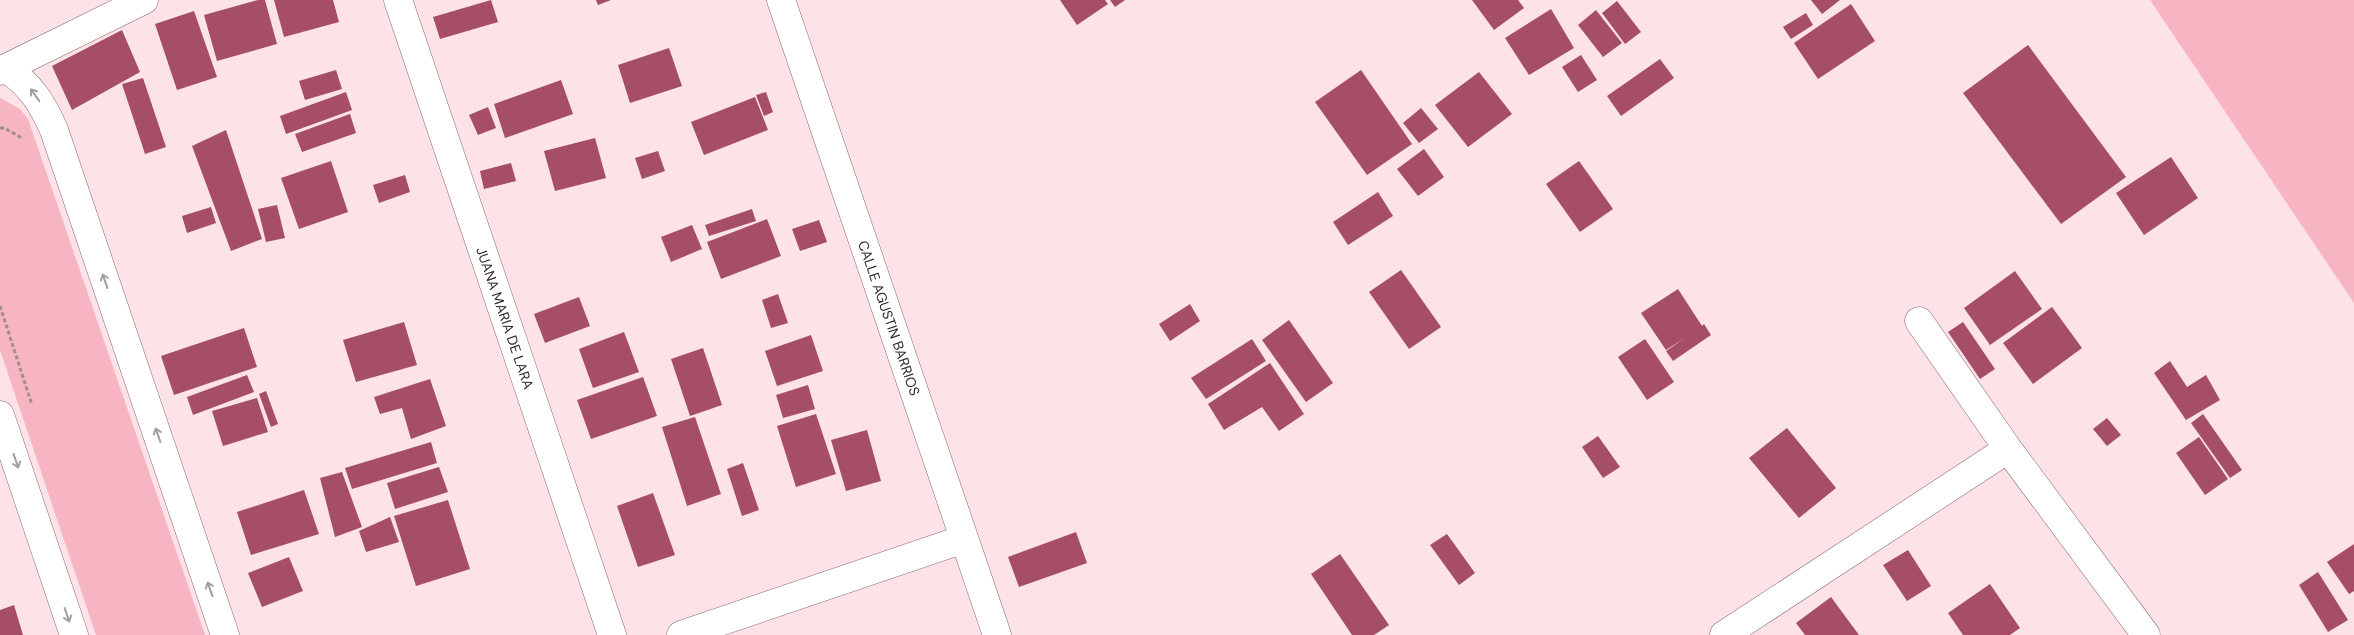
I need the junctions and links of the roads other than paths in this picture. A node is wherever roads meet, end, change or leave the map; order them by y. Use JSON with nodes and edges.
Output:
{"nodes":[{"id":1,"x":144,"y":0,"type":"edge"},
{"id":2,"x":398,"y":0,"type":"edge"},
{"id":3,"x":781,"y":0,"type":"edge"},
{"id":4,"x":3,"y":69,"type":"edge"},
{"id":5,"x":1919,"y":320,"type":"dead end"},
{"id":6,"x":0,"y":414,"type":"edge"},
{"id":7,"x":2008,"y":449,"type":"junction"},
{"id":8,"x":964,"y":539,"type":"junction"},
{"id":9,"x":74,"y":635,"type":"edge"},
{"id":10,"x":225,"y":635,"type":"edge"},
{"id":11,"x":612,"y":635,"type":"edge"},
{"id":12,"x":681,"y":635,"type":"edge"},
{"id":13,"x":997,"y":635,"type":"edge"},
{"id":14,"x":1724,"y":635,"type":"edge"},
{"id":15,"x":2146,"y":635,"type":"edge"}],
"edges":[{"from":1,"to":4,"type":"street"},
{"from":2,"to":11,"type":"street","name":"JUANA MARIA DE LARA"},
{"from":3,"to":8,"type":"street","name":"CALLE AGUSTIN BARRIOS"},
{"from":10,"to":4,"type":"street","one_way":true},
{"from":5,"to":7,"type":"street"},
{"from":6,"to":9,"type":"street","one_way":true},
{"from":7,"to":14,"type":"street"},
{"from":7,"to":15,"type":"street"},
{"from":8,"to":12,"type":"street"},
{"from":8,"to":13,"type":"street","name":"CALLE AGUSTIN BARRIOS"}]}
